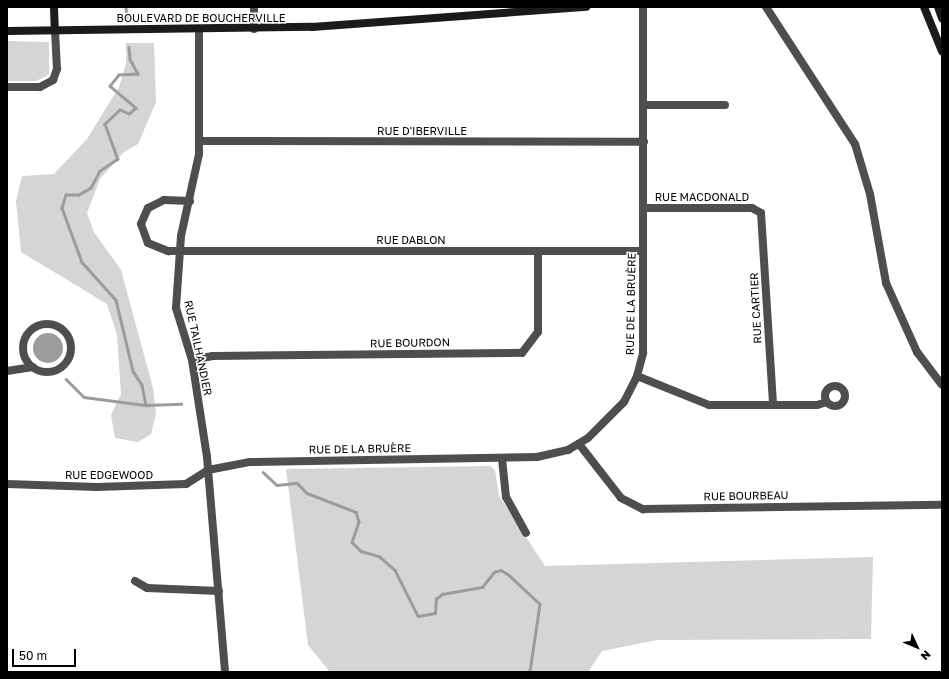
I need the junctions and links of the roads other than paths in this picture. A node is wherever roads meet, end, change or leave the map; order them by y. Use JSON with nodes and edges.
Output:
{"nodes":[{"id":1,"x":54,"y":7,"type":"edge"},
{"id":2,"x":254,"y":7,"type":"edge"},
{"id":3,"x":586,"y":7,"type":"edge"},
{"id":4,"x":643,"y":7,"type":"edge"},
{"id":5,"x":766,"y":7,"type":"edge"},
{"id":6,"x":924,"y":7,"type":"edge"},
{"id":7,"x":938,"y":7,"type":"edge"},
{"id":8,"x":942,"y":18,"type":"edge"},
{"id":9,"x":254,"y":29,"type":"junction"},
{"id":10,"x":55,"y":30,"type":"junction"},
{"id":11,"x":199,"y":30,"type":"junction"},
{"id":12,"x":7,"y":31,"type":"edge"},
{"id":13,"x":942,"y":51,"type":"edge"},
{"id":14,"x":7,"y":87,"type":"edge"},
{"id":15,"x":644,"y":105,"type":"junction"},
{"id":16,"x":725,"y":105,"type":"dead end"},
{"id":17,"x":200,"y":141,"type":"junction"},
{"id":18,"x":644,"y":142,"type":"junction"},
{"id":19,"x":190,"y":201,"type":"junction"},
{"id":20,"x":644,"y":208,"type":"junction"},
{"id":21,"x":759,"y":211,"type":"joint"},
{"id":22,"x":179,"y":251,"type":"junction"},
{"id":23,"x":538,"y":251,"type":"junction"},
{"id":24,"x":643,"y":251,"type":"junction"},
{"id":25,"x":192,"y":360,"type":"junction"},
{"id":26,"x":33,"y":367,"type":"junction"},
{"id":27,"x":7,"y":371,"type":"edge"},
{"id":28,"x":637,"y":376,"type":"junction"},
{"id":29,"x":942,"y":385,"type":"edge"},
{"id":30,"x":827,"y":402,"type":"dead end"},
{"id":31,"x":773,"y":405,"type":"junction"},
{"id":32,"x":579,"y":444,"type":"junction"},
{"id":33,"x":502,"y":459,"type":"junction"},
{"id":34,"x":208,"y":470,"type":"junction"},
{"id":35,"x":7,"y":484,"type":"edge"},
{"id":36,"x":942,"y":505,"type":"edge"},
{"id":37,"x":526,"y":533,"type":"dead end"},
{"id":38,"x":135,"y":580,"type":"dead end"},
{"id":39,"x":219,"y":590,"type":"junction"},
{"id":40,"x":225,"y":672,"type":"edge"}],
"edges":[{"from":1,"to":10,"type":"street"},
{"from":2,"to":9,"type":"street"},
{"from":3,"to":9,"type":"street","name":"BOULEVARD DE BOUCHERVILLE"},
{"from":4,"to":15,"type":"street","name":"RUE DE LA BRUÈRE"},
{"from":5,"to":29,"type":"street"},
{"from":6,"to":13,"type":"street"},
{"from":7,"to":8,"type":"street"},
{"from":9,"to":11,"type":"street","name":"BOULEVARD DE BOUCHERVILLE"},
{"from":10,"to":11,"type":"street","name":"BOULEVARD DE BOUCHERVILLE"},
{"from":10,"to":12,"type":"street","name":"BOULEVARD DE BOUCHERVILLE"},
{"from":10,"to":14,"type":"street"},
{"from":11,"to":17,"type":"street","name":"RUE TAILHANDIER"},
{"from":15,"to":16,"type":"street"},
{"from":15,"to":18,"type":"street","name":"RUE DE LA BRUÈRE"},
{"from":17,"to":18,"type":"street","name":"RUE D'IBERVILLE"},
{"from":17,"to":19,"type":"street","name":"RUE TAILHANDIER"},
{"from":18,"to":20,"type":"street","name":"RUE DE LA BRUÈRE"},
{"from":19,"to":22,"type":"street","name":"RUE TAILHANDIER"},
{"from":19,"to":22,"type":"street","name":"RUE DABLON"},
{"from":20,"to":21,"type":"street","name":"RUE MACDONALD"},
{"from":20,"to":24,"type":"street","name":"RUE DE LA BRUÈRE"},
{"from":21,"to":31,"type":"street","name":"RUE CARTIER"},
{"from":22,"to":23,"type":"street","name":"RUE DABLON"},
{"from":22,"to":25,"type":"street","name":"RUE TAILHANDIER"},
{"from":23,"to":24,"type":"street","name":"RUE DABLON"},
{"from":23,"to":25,"type":"street","name":"RUE BOURDON"},
{"from":24,"to":28,"type":"street","name":"RUE DE LA BRUÈRE"},
{"from":25,"to":34,"type":"street","name":"RUE TAILHANDIER"},
{"from":26,"to":26,"type":"street"},
{"from":26,"to":27,"type":"street"},
{"from":28,"to":31,"type":"street"},
{"from":28,"to":32,"type":"street","name":"RUE DE LA BRUÈRE"},
{"from":30,"to":31,"type":"street"},
{"from":32,"to":33,"type":"street","name":"RUE DE LA BRUÈRE"},
{"from":32,"to":36,"type":"street","name":"RUE BOURBEAU"},
{"from":33,"to":34,"type":"street","name":"RUE DE LA BRUÈRE"},
{"from":33,"to":37,"type":"street"},
{"from":34,"to":35,"type":"street","name":"RUE EDGEWOOD"},
{"from":34,"to":39,"type":"street","name":"RUE TAILHANDIER"},
{"from":38,"to":39,"type":"street"},
{"from":39,"to":40,"type":"street","name":"RUE TAILHANDIER"}]}
